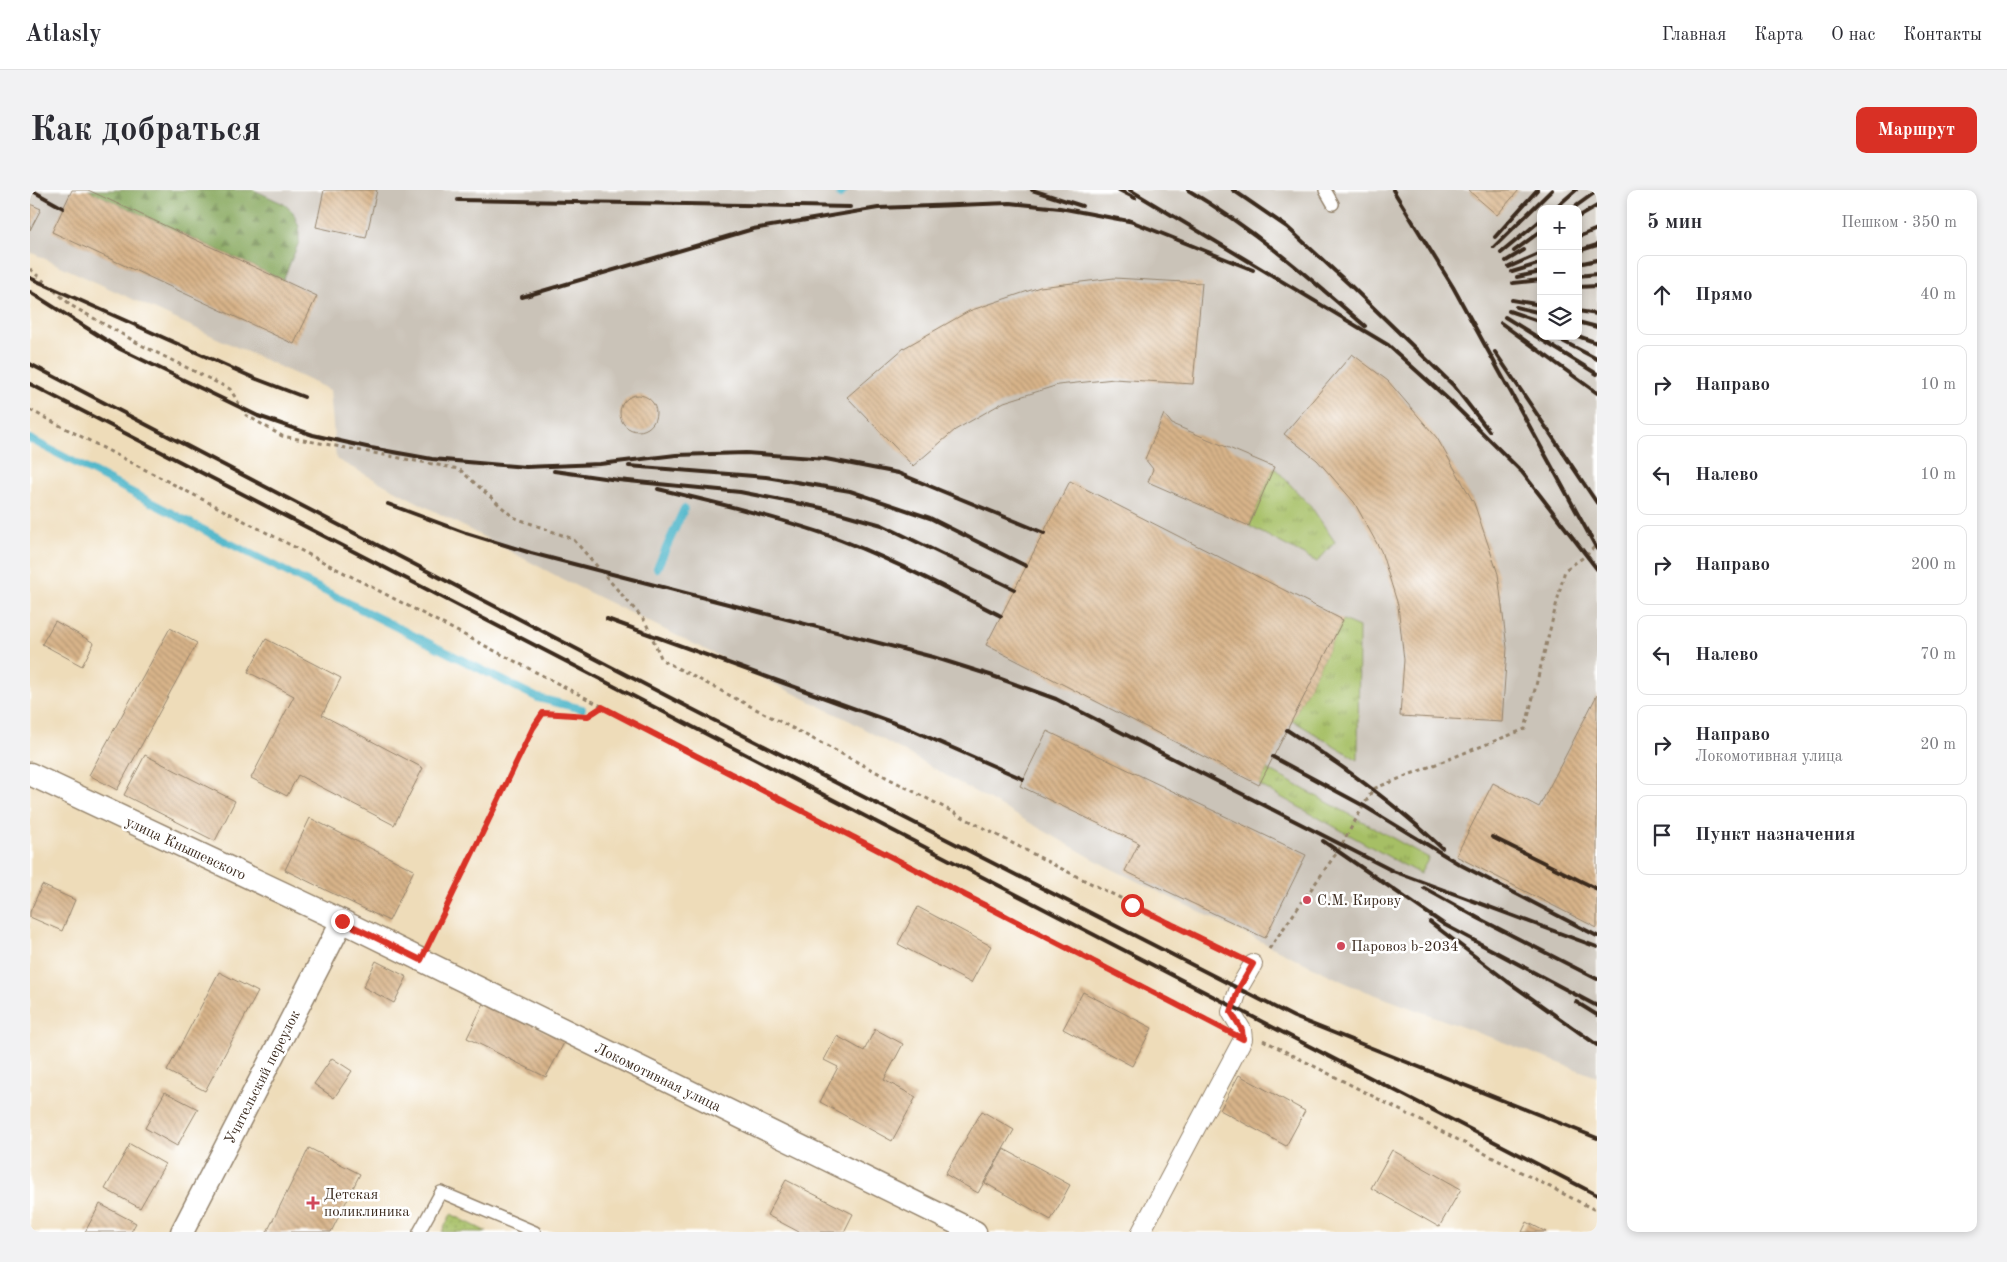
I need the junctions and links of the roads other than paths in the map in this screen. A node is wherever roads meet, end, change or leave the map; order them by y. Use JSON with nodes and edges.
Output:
{"nodes":[{"id":1,"x":1325,"y":190,"type":"edge"},
{"id":2,"x":1333,"y":204,"type":"dead end"},
{"id":3,"x":30,"y":774,"type":"edge"},
{"id":4,"x":342,"y":921,"type":"junction"},
{"id":5,"x":1253,"y":964,"type":"road end"},
{"id":6,"x":182,"y":1232,"type":"edge"},
{"id":7,"x":419,"y":1232,"type":"edge"},
{"id":8,"x":535,"y":1232,"type":"edge"},
{"id":9,"x":974,"y":1232,"type":"edge"},
{"id":10,"x":1141,"y":1232,"type":"edge"}],
"edges":[{"from":1,"to":2,"type":"lane"},
{"from":3,"to":4,"type":"street","name":"улица Кнышевского"},
{"from":4,"to":6,"type":"street","name":"Учительский переулок"},
{"from":4,"to":9,"type":"street","name":"Локомотивная улица"},
{"from":5,"to":10,"type":"street"},
{"from":7,"to":8,"type":"lane"}]}
